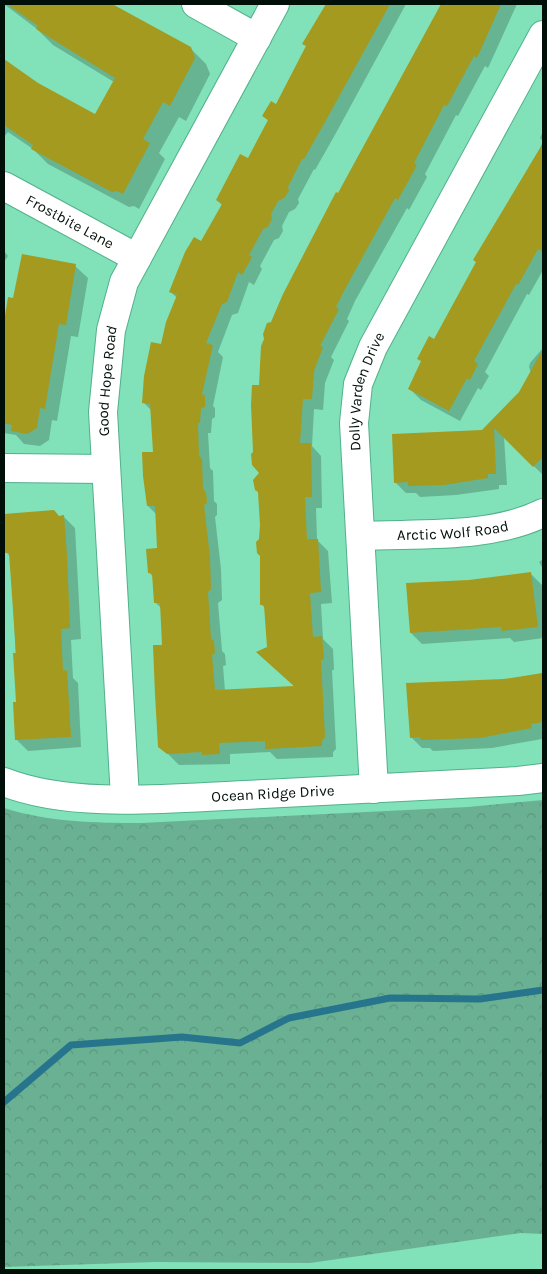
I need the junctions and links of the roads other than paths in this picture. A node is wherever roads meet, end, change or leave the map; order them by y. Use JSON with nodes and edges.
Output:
{"nodes":[{"id":1,"x":196,"y":4,"type":"edge"},
{"id":2,"x":276,"y":4,"type":"edge"},
{"id":3,"x":543,"y":35,"type":"edge"},
{"id":4,"x":257,"y":38,"type":"junction"},
{"id":5,"x":4,"y":186,"type":"edge"},
{"id":6,"x":137,"y":258,"type":"junction"},
{"id":7,"x":4,"y":468,"type":"edge"},
{"id":8,"x":106,"y":469,"type":"junction"},
{"id":9,"x":543,"y":513,"type":"edge"},
{"id":10,"x":361,"y":536,"type":"junction"},
{"id":11,"x":543,"y":778,"type":"edge"},
{"id":12,"x":4,"y":782,"type":"edge"},
{"id":13,"x":374,"y":789,"type":"junction"},
{"id":14,"x":125,"y":798,"type":"junction"}],
"edges":[{"from":1,"to":4,"type":"street"},
{"from":2,"to":4,"type":"street","name":"Good Hope Road"},
{"from":3,"to":10,"type":"street","name":"Dolly Varden Drive"},
{"from":4,"to":6,"type":"street","name":"Good Hope Road"},
{"from":5,"to":6,"type":"street","name":"Frostbite Lane"},
{"from":6,"to":8,"type":"street","name":"Good Hope Road"},
{"from":7,"to":8,"type":"street"},
{"from":8,"to":14,"type":"street","name":"Good Hope Road"},
{"from":9,"to":10,"type":"street","name":"Arctic Wolf Road"},
{"from":10,"to":13,"type":"street","name":"Dolly Varden Drive"},
{"from":11,"to":13,"type":"street","name":"Ocean Ridge Drive"},
{"from":12,"to":14,"type":"street","name":"Ocean Ridge Drive"},
{"from":13,"to":14,"type":"street","name":"Ocean Ridge Drive"}]}
